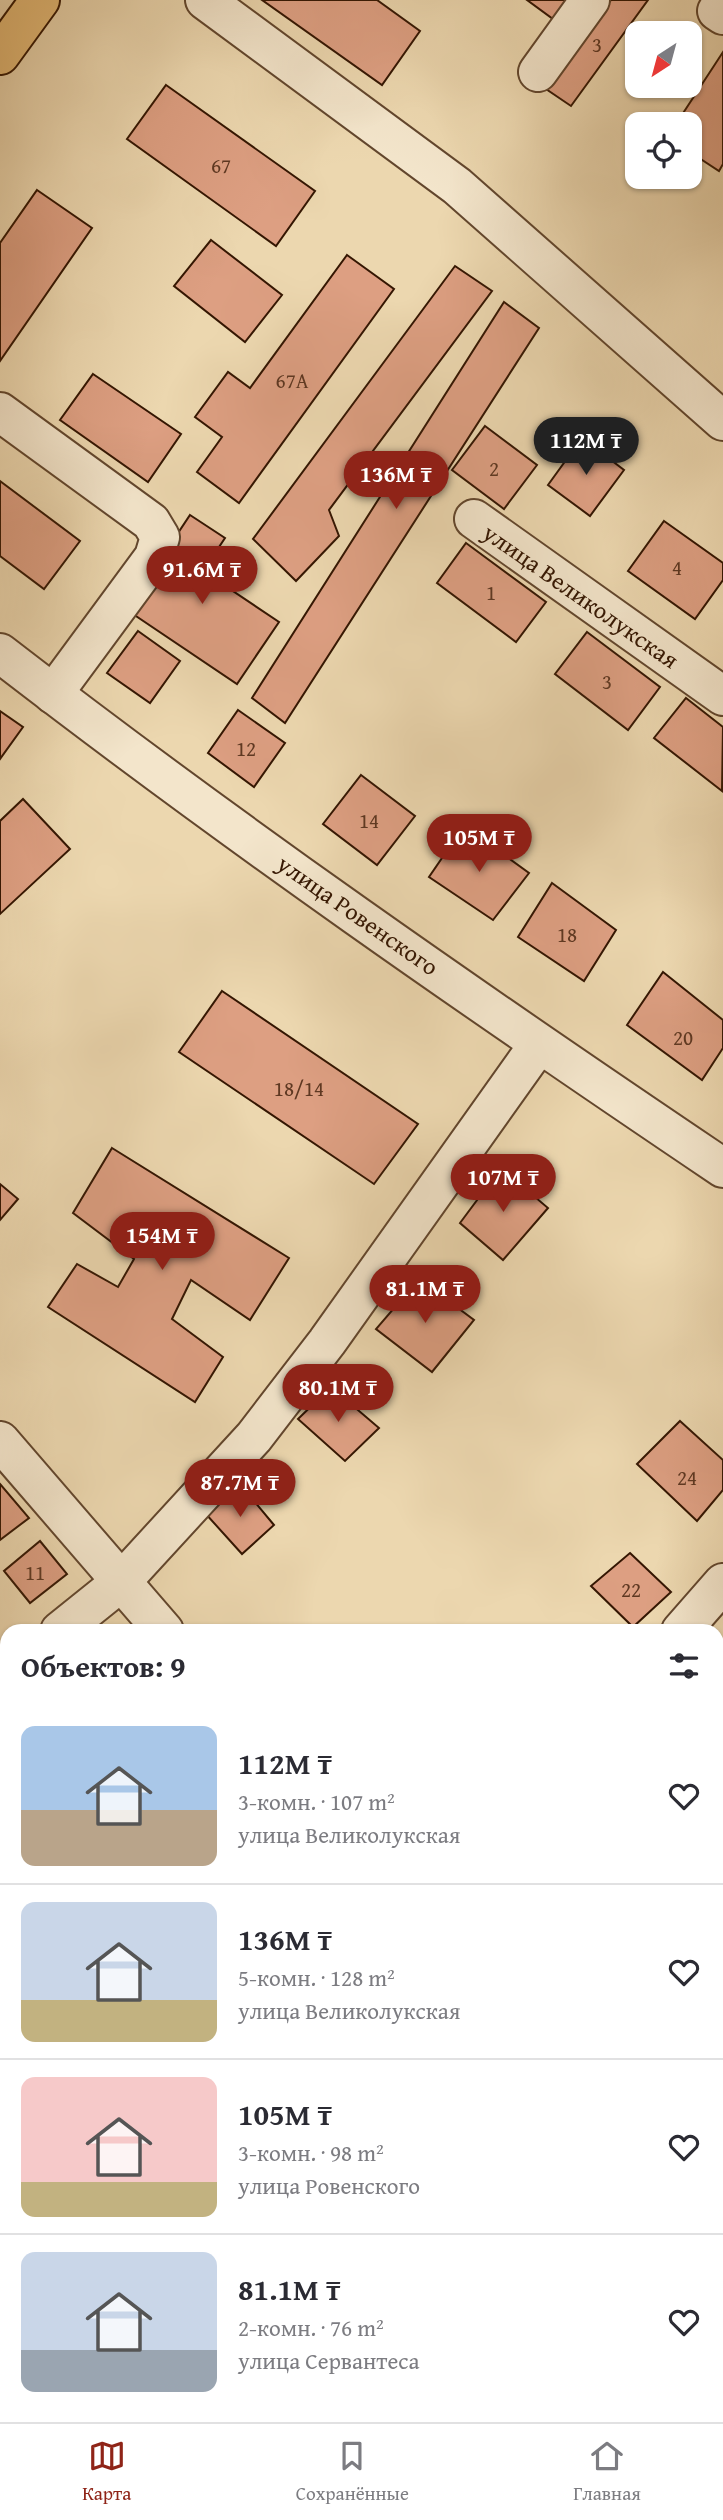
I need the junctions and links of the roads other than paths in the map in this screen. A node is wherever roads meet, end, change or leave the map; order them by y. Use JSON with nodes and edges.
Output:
{"nodes":[{"id":1,"x":40,"y":0,"type":"edge"},
{"id":2,"x":205,"y":0,"type":"edge"},
{"id":3,"x":590,"y":0,"type":"edge"},
{"id":4,"x":0,"y":55,"type":"edge"},
{"id":5,"x":538,"y":72,"type":"dead end"},
{"id":6,"x":0,"y":412,"type":"edge"},
{"id":7,"x":723,"y":421,"type":"edge"},
{"id":8,"x":474,"y":520,"type":"dead end"},
{"id":9,"x":0,"y":653,"type":"edge"},
{"id":10,"x":53,"y":694,"type":"junction"},
{"id":11,"x":723,"y":696,"type":"edge"},
{"id":12,"x":539,"y":1044,"type":"junction"},
{"id":13,"x":723,"y":1168,"type":"edge"},
{"id":14,"x":0,"y":1441,"type":"edge"},
{"id":15,"x":121,"y":1581,"type":"junction"},
{"id":16,"x":723,"y":1583,"type":"edge"},
{"id":17,"x":69,"y":1624,"type":"edge"},
{"id":18,"x":158,"y":1624,"type":"edge"},
{"id":19,"x":687,"y":1624,"type":"edge"}],
"edges":[{"from":1,"to":4,"type":"main road"},
{"from":2,"to":7,"type":"street"},
{"from":3,"to":5,"type":"street"},
{"from":6,"to":10,"type":"street"},
{"from":8,"to":11,"type":"street","name":"улица Великолукская"},
{"from":9,"to":10,"type":"street","name":"улица Ровенского"},
{"from":10,"to":12,"type":"street","name":"улица Ровенского"},
{"from":12,"to":13,"type":"street","name":"улица Ровенского"},
{"from":12,"to":15,"type":"street"},
{"from":14,"to":15,"type":"street"},
{"from":15,"to":17,"type":"street"},
{"from":15,"to":18,"type":"street"},
{"from":16,"to":19,"type":"street"}]}
